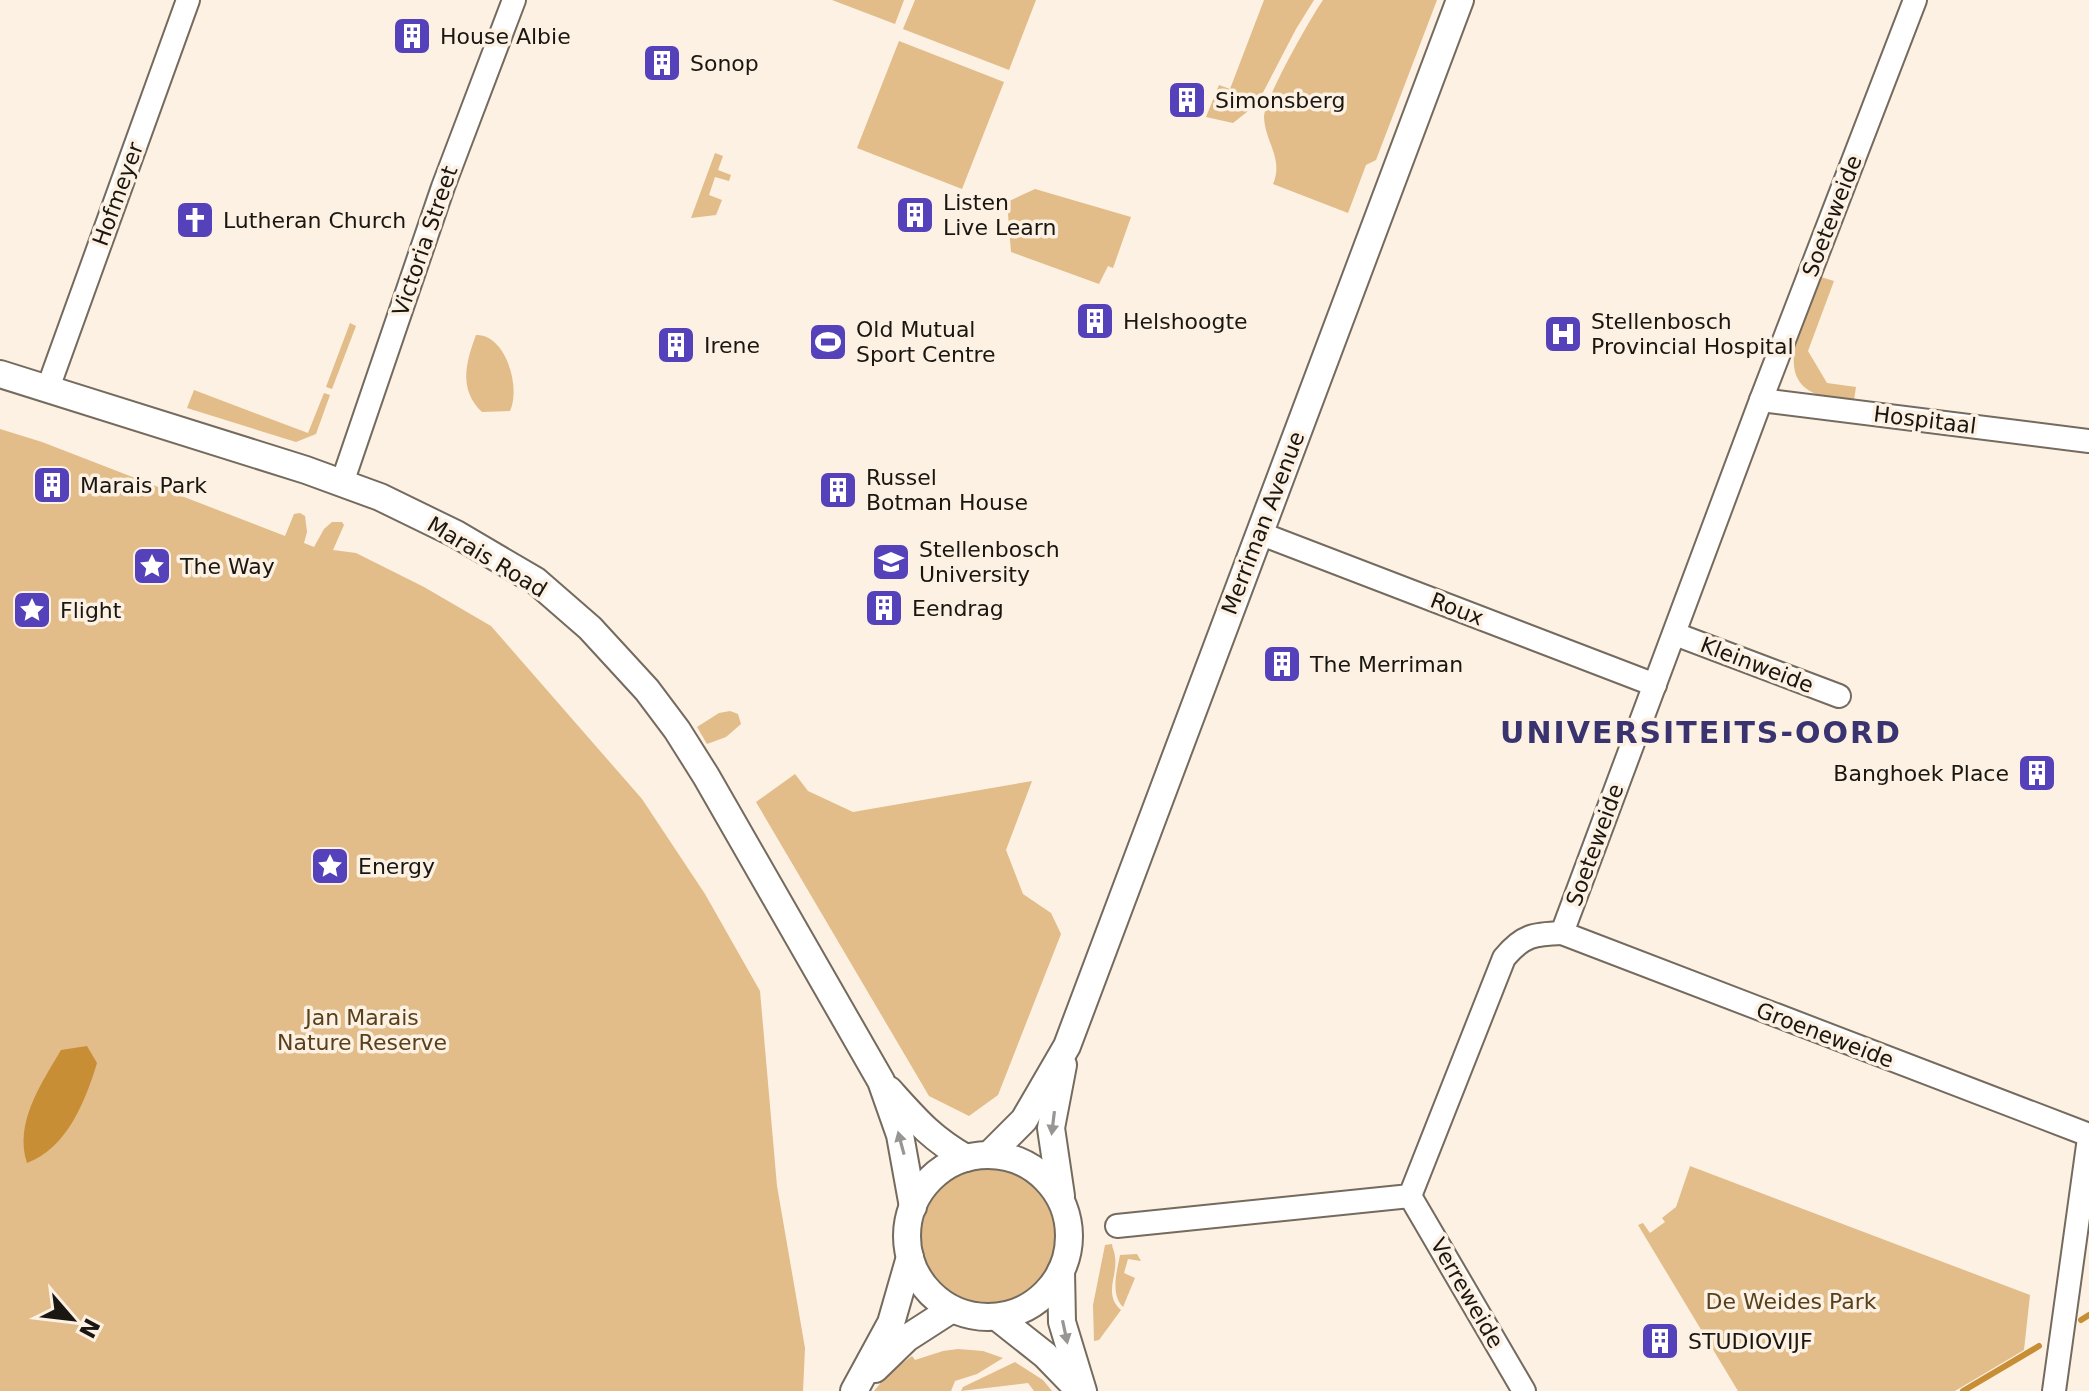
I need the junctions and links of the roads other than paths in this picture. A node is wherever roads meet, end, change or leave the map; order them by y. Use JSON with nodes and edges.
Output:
{"nodes":[{"id":1,"x":188,"y":0,"type":"edge"},
{"id":2,"x":514,"y":0,"type":"edge"},
{"id":3,"x":1460,"y":0,"type":"edge"},
{"id":4,"x":1915,"y":0,"type":"edge"},
{"id":5,"x":0,"y":374,"type":"edge"},
{"id":6,"x":48,"y":388,"type":"junction"},
{"id":7,"x":1761,"y":400,"type":"junction"},
{"id":8,"x":2089,"y":441,"type":"edge"},
{"id":9,"x":342,"y":483,"type":"junction"},
{"id":10,"x":1259,"y":533,"type":"junction"},
{"id":11,"x":1675,"y":634,"type":"junction"},
{"id":12,"x":1655,"y":685,"type":"junction"},
{"id":13,"x":1839,"y":696,"type":"dead end"},
{"id":14,"x":1562,"y":933,"type":"junction"},
{"id":15,"x":1067,"y":1046,"type":"junction"},
{"id":16,"x":881,"y":1081,"type":"junction"},
{"id":17,"x":2089,"y":1137,"type":"edge"},
{"id":18,"x":978,"y":1157,"type":"junction"},
{"id":19,"x":1410,"y":1196,"type":"junction"},
{"id":20,"x":1061,"y":1201,"type":"junction"},
{"id":21,"x":913,"y":1207,"type":"junction"},
{"id":22,"x":1117,"y":1226,"type":"dead end"},
{"id":23,"x":910,"y":1257,"type":"junction"},
{"id":24,"x":1061,"y":1271,"type":"junction"},
{"id":25,"x":952,"y":1309,"type":"junction"},
{"id":26,"x":997,"y":1317,"type":"junction"},
{"id":27,"x":856,"y":1388,"type":"edge"},
{"id":28,"x":1081,"y":1391,"type":"edge"},
{"id":29,"x":1524,"y":1391,"type":"edge"},
{"id":30,"x":2054,"y":1391,"type":"edge"}],
"edges":[{"from":1,"to":6,"type":"street","name":"Hofmeyer"},
{"from":2,"to":9,"type":"street","name":"Victoria Street"},
{"from":3,"to":10,"type":"street","name":"Merriman Avenue"},
{"from":4,"to":7,"type":"street","name":"Soeteweide"},
{"from":5,"to":6,"type":"street","name":"Marais Road"},
{"from":6,"to":9,"type":"street","name":"Marais Road"},
{"from":7,"to":8,"type":"street","name":"Hospitaal"},
{"from":7,"to":11,"type":"street","name":"Soeteweide"},
{"from":9,"to":16,"type":"street","name":"Marais Road"},
{"from":10,"to":12,"type":"street","name":"Roux"},
{"from":10,"to":15,"type":"street","name":"Merriman Avenue"},
{"from":11,"to":12,"type":"street","name":"Soeteweide"},
{"from":11,"to":13,"type":"street","name":"Kleinweide"},
{"from":12,"to":14,"type":"street","name":"Soeteweide"},
{"from":14,"to":17,"type":"street","name":"Groeneweide"},
{"from":14,"to":19,"type":"street","name":"Soeteweide"},
{"from":15,"to":18,"type":"street","name":"Merriman Avenue"},
{"from":15,"to":20,"type":"street","name":"Merriman Avenue","one_way":true},
{"from":16,"to":18,"type":"street","name":"Marais Road"},
{"from":21,"to":16,"type":"street","name":"Marais Road","one_way":true},
{"from":17,"to":30,"type":"street"},
{"from":18,"to":20,"type":"street"},
{"from":18,"to":21,"type":"street"},
{"from":19,"to":22,"type":"street"},
{"from":19,"to":29,"type":"street","name":"Verreweide"},
{"from":20,"to":24,"type":"street"},
{"from":21,"to":23,"type":"street"},
{"from":23,"to":25,"type":"street"},
{"from":23,"to":27,"type":"street"},
{"from":24,"to":26,"type":"street"},
{"from":24,"to":28,"type":"street","one_way":true},
{"from":25,"to":26,"type":"street"},
{"from":25,"to":27,"type":"street"},
{"from":26,"to":28,"type":"street"}]}
